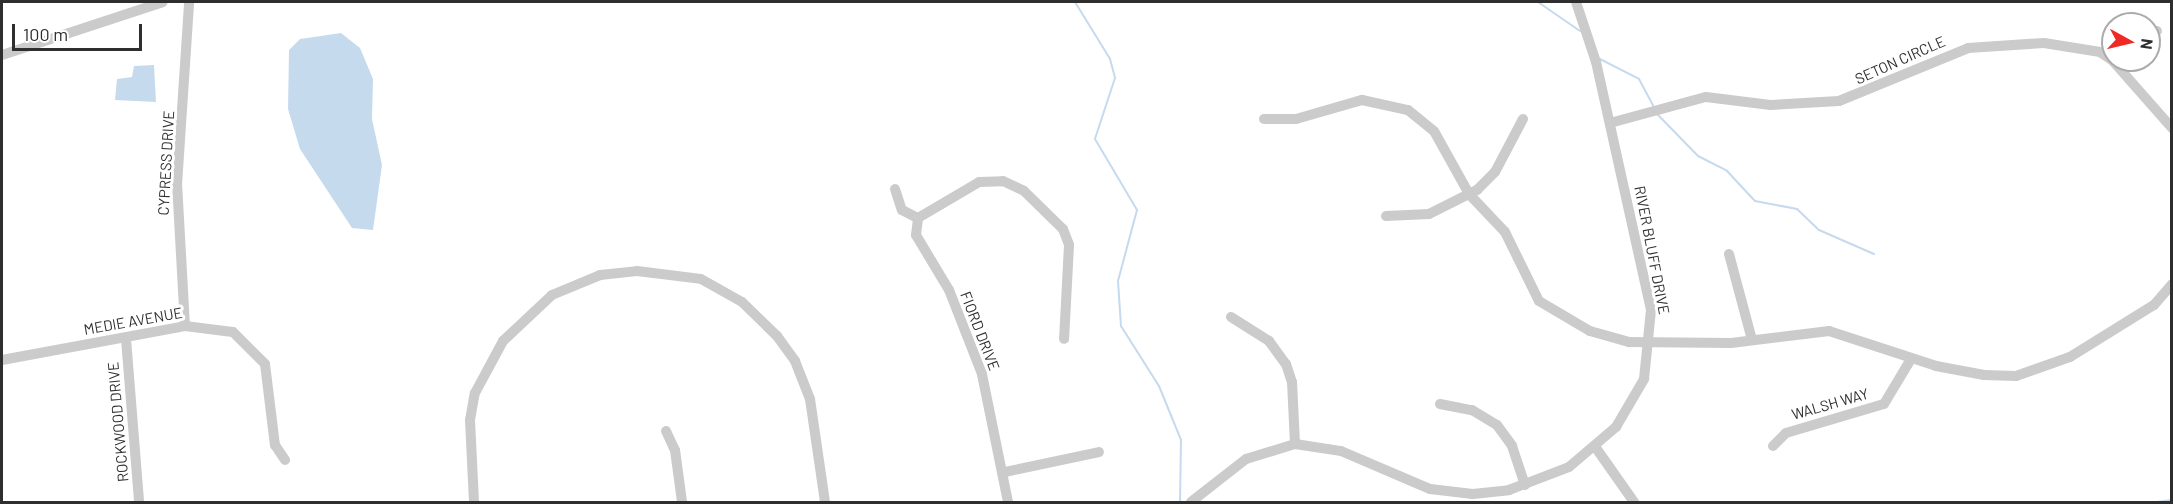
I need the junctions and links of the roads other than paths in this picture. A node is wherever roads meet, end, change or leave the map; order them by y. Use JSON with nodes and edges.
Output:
{"nodes":[{"id":1,"x":163,"y":2,"type":"edge"},
{"id":2,"x":189,"y":2,"type":"edge"},
{"id":3,"x":1576,"y":2,"type":"edge"},
{"id":4,"x":2101,"y":53,"type":"edge"},
{"id":5,"x":2,"y":55,"type":"edge"},
{"id":6,"x":2123,"y":72,"type":"edge"},
{"id":7,"x":1264,"y":119,"type":"dead end"},
{"id":8,"x":1523,"y":119,"type":"dead end"},
{"id":9,"x":1610,"y":123,"type":"junction"},
{"id":10,"x":2172,"y":128,"type":"edge"},
{"id":11,"x":895,"y":189,"type":"dead end"},
{"id":12,"x":1469,"y":194,"type":"junction"},
{"id":13,"x":1386,"y":216,"type":"dead end"},
{"id":14,"x":918,"y":218,"type":"junction"},
{"id":15,"x":1729,"y":254,"type":"dead end"},
{"id":16,"x":2172,"y":284,"type":"edge"},
{"id":17,"x":1231,"y":317,"type":"dead end"},
{"id":18,"x":185,"y":326,"type":"junction"},
{"id":19,"x":126,"y":339,"type":"junction"},
{"id":20,"x":1064,"y":339,"type":"dead end"},
{"id":21,"x":1752,"y":340,"type":"junction"},
{"id":22,"x":1650,"y":342,"type":"junction"},
{"id":23,"x":1911,"y":359,"type":"junction"},
{"id":24,"x":2,"y":360,"type":"edge"},
{"id":25,"x":1440,"y":404,"type":"dead end"},
{"id":26,"x":666,"y":430,"type":"dead end"},
{"id":27,"x":1295,"y":444,"type":"junction"},
{"id":28,"x":1773,"y":446,"type":"dead end"},
{"id":29,"x":1596,"y":448,"type":"junction"},
{"id":30,"x":1099,"y":452,"type":"dead end"},
{"id":31,"x":285,"y":460,"type":"dead end"},
{"id":32,"x":1005,"y":472,"type":"junction"},
{"id":33,"x":1525,"y":485,"type":"junction"},
{"id":34,"x":1457,"y":498,"type":"edge"},
{"id":35,"x":139,"y":502,"type":"edge"},
{"id":36,"x":474,"y":502,"type":"edge"},
{"id":37,"x":682,"y":502,"type":"edge"},
{"id":38,"x":825,"y":502,"type":"edge"},
{"id":39,"x":1008,"y":502,"type":"edge"},
{"id":40,"x":1191,"y":502,"type":"edge"},
{"id":41,"x":1634,"y":502,"type":"edge"}],
"edges":[{"from":1,"to":5,"type":"street"},
{"from":2,"to":18,"type":"street","name":"CYPRESS DRIVE"},
{"from":3,"to":9,"type":"street","name":"RIVER BLUFF DRIVE"},
{"from":4,"to":9,"type":"street","name":"SETON CIRCLE"},
{"from":6,"to":10,"type":"street","name":"SETON CIRCLE"},
{"from":7,"to":12,"type":"street"},
{"from":8,"to":12,"type":"street"},
{"from":9,"to":22,"type":"street","name":"RIVER BLUFF DRIVE"},
{"from":11,"to":14,"type":"street"},
{"from":12,"to":13,"type":"street"},
{"from":12,"to":22,"type":"street"},
{"from":14,"to":20,"type":"street"},
{"from":14,"to":32,"type":"street","name":"FIORD DRIVE"},
{"from":15,"to":21,"type":"street"},
{"from":16,"to":23,"type":"street"},
{"from":17,"to":27,"type":"street"},
{"from":18,"to":19,"type":"street","name":"MEDIE AVENUE"},
{"from":18,"to":31,"type":"street","name":"MEDIE AVENUE"},
{"from":19,"to":24,"type":"street","name":"MEDIE AVENUE"},
{"from":19,"to":35,"type":"street","name":"ROCKWOOD DRIVE"},
{"from":21,"to":22,"type":"street"},
{"from":21,"to":23,"type":"street"},
{"from":22,"to":29,"type":"street","name":"RIVER BLUFF DRIVE"},
{"from":23,"to":28,"type":"street","name":"WALSH WAY"},
{"from":25,"to":33,"type":"street"},
{"from":26,"to":37,"type":"street"},
{"from":27,"to":34,"type":"street","name":"RIVER BLUFF DRIVE"},
{"from":27,"to":40,"type":"street","name":"RIVER BLUFF DRIVE"},
{"from":29,"to":33,"type":"street","name":"RIVER BLUFF DRIVE"},
{"from":29,"to":41,"type":"street"},
{"from":30,"to":32,"type":"street"},
{"from":32,"to":39,"type":"street","name":"FIORD DRIVE"},
{"from":33,"to":34,"type":"street","name":"RIVER BLUFF DRIVE"},
{"from":36,"to":38,"type":"street"}]}
